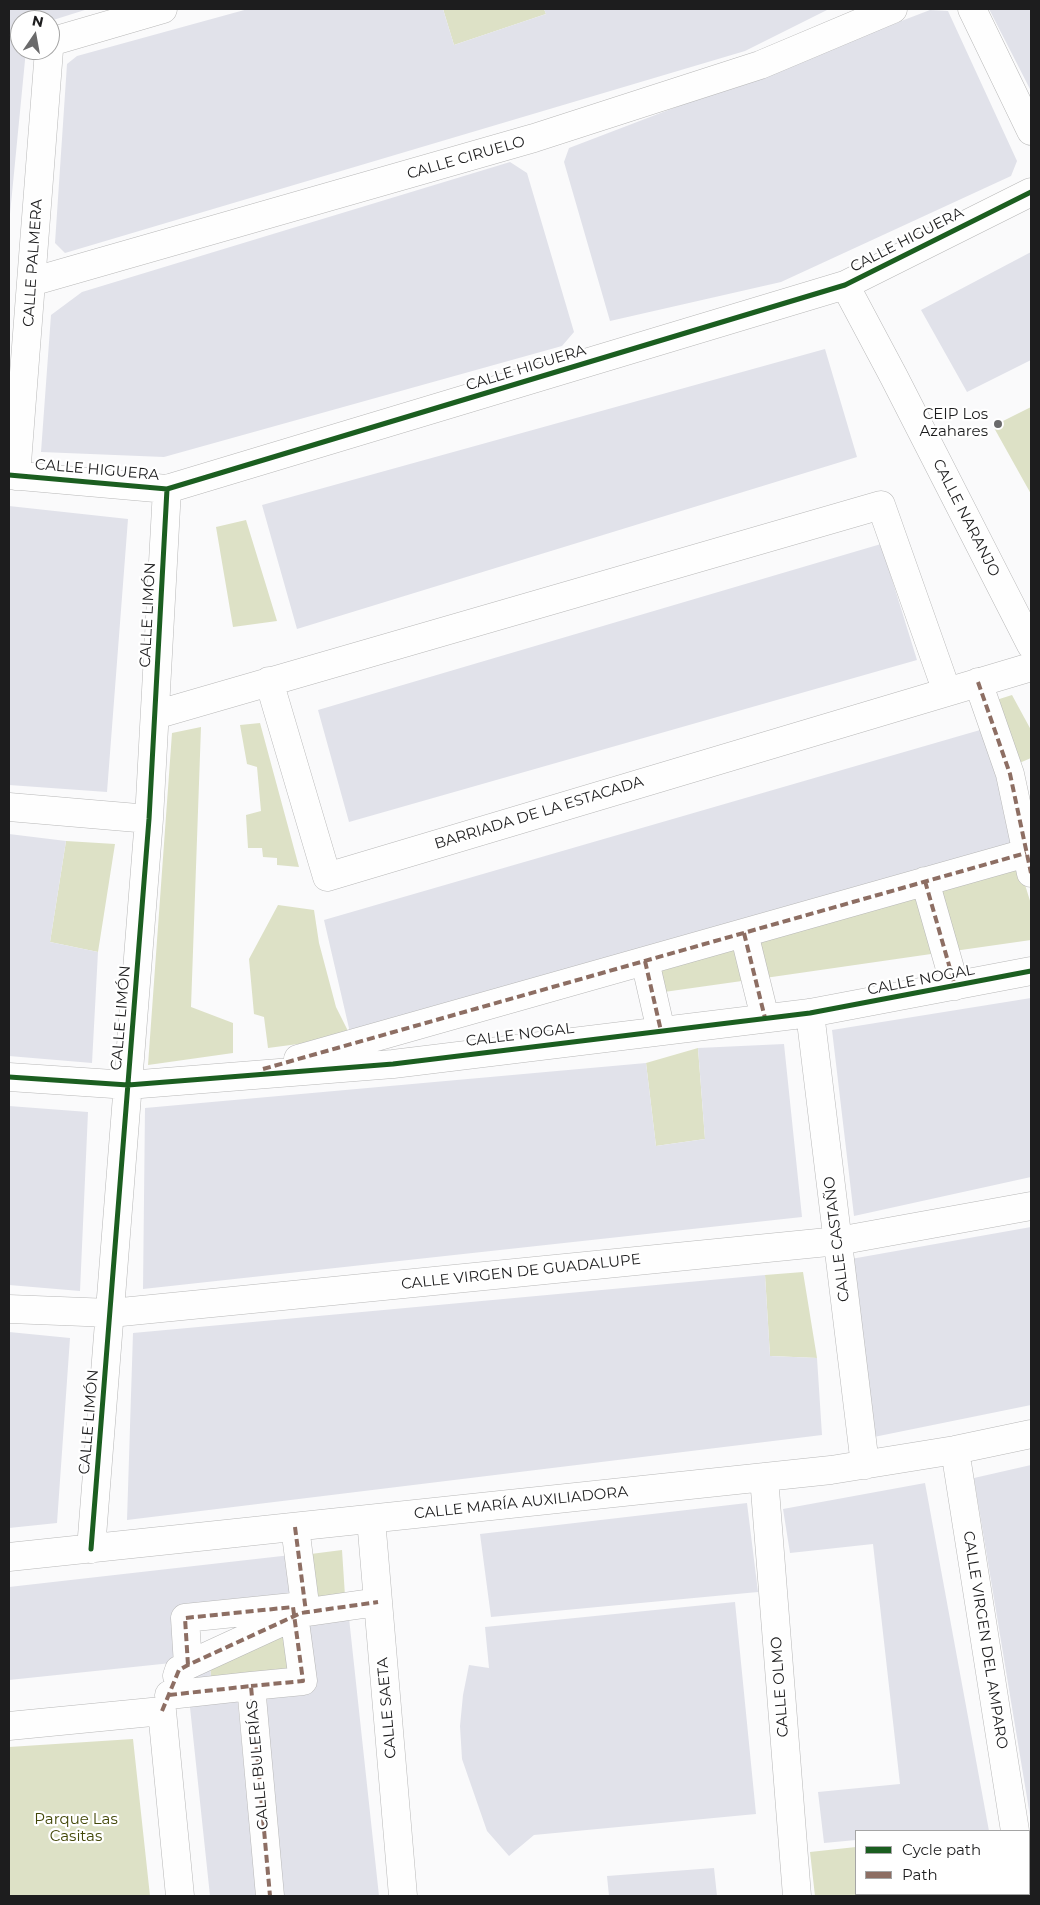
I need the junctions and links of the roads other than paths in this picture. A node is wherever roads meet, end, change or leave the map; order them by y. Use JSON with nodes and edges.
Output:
{"nodes":[{"id":1,"x":163,"y":9,"type":"edge"},
{"id":2,"x":893,"y":9,"type":"edge"},
{"id":3,"x":972,"y":9,"type":"edge"},
{"id":4,"x":60,"y":39,"type":"edge"},
{"id":5,"x":48,"y":60,"type":"edge"},
{"id":6,"x":1031,"y":131,"type":"edge"},
{"id":7,"x":1031,"y":192,"type":"edge"},
{"id":8,"x":31,"y":282,"type":"junction"},
{"id":9,"x":845,"y":285,"type":"junction"},
{"id":10,"x":13,"y":476,"type":"edge"},
{"id":11,"x":168,"y":489,"type":"junction"},
{"id":12,"x":1031,"y":645,"type":"edge"},
{"id":13,"x":1031,"y":667,"type":"edge"},
{"id":14,"x":269,"y":681,"type":"junction"},
{"id":15,"x":978,"y":682,"type":"junction"},
{"id":16,"x":947,"y":692,"type":"junction"},
{"id":17,"x":155,"y":715,"type":"junction"},
{"id":18,"x":9,"y":807,"type":"edge"},
{"id":19,"x":149,"y":819,"type":"junction"},
{"id":20,"x":1028,"y":863,"type":"edge"},
{"id":21,"x":925,"y":882,"type":"junction"},
{"id":22,"x":744,"y":933,"type":"junction"},
{"id":23,"x":645,"y":961,"type":"junction"},
{"id":24,"x":1031,"y":971,"type":"edge"},
{"id":25,"x":955,"y":986,"type":"junction"},
{"id":26,"x":810,"y":1013,"type":"junction"},
{"id":27,"x":765,"y":1018,"type":"junction"},
{"id":28,"x":661,"y":1031,"type":"junction"},
{"id":29,"x":239,"y":1076,"type":"junction"},
{"id":30,"x":9,"y":1077,"type":"edge"},
{"id":31,"x":128,"y":1085,"type":"junction"},
{"id":32,"x":1031,"y":1206,"type":"edge"},
{"id":33,"x":838,"y":1241,"type":"junction"},
{"id":34,"x":9,"y":1309,"type":"edge"},
{"id":35,"x":111,"y":1313,"type":"junction"},
{"id":36,"x":1031,"y":1434,"type":"edge"},
{"id":37,"x":955,"y":1450,"type":"junction"},
{"id":38,"x":865,"y":1465,"type":"junction"},
{"id":39,"x":764,"y":1477,"type":"junction"},
{"id":40,"x":371,"y":1519,"type":"junction"},
{"id":41,"x":295,"y":1527,"type":"junction"},
{"id":42,"x":91,"y":1549,"type":"junction"},
{"id":43,"x":9,"y":1557,"type":"edge"},
{"id":44,"x":378,"y":1602,"type":"junction"},
{"id":45,"x":301,"y":1614,"type":"junction"},
{"id":46,"x":188,"y":1666,"type":"junction"},
{"id":47,"x":251,"y":1686,"type":"junction"},
{"id":48,"x":165,"y":1703,"type":"junction"},
{"id":49,"x":9,"y":1726,"type":"edge"},
{"id":50,"x":1015,"y":1830,"type":"edge"},
{"id":51,"x":180,"y":1896,"type":"edge"},
{"id":52,"x":270,"y":1896,"type":"edge"},
{"id":53,"x":403,"y":1896,"type":"edge"},
{"id":54,"x":796,"y":1896,"type":"edge"}],
"edges":[{"from":1,"to":4,"type":"street"},
{"from":2,"to":8,"type":"street","name":"CALLE CIRUELO"},
{"from":3,"to":6,"type":"street"},
{"from":5,"to":8,"type":"street","name":"CALLE PALMERA"},
{"from":7,"to":9,"type":"street","name":"CALLE HIGUERA"},
{"from":8,"to":10,"type":"street","name":"CALLE PALMERA"},
{"from":9,"to":11,"type":"street","name":"CALLE HIGUERA"},
{"from":9,"to":12,"type":"street","name":"CALLE NARANJO"},
{"from":10,"to":11,"type":"street","name":"CALLE HIGUERA"},
{"from":11,"to":17,"type":"street","name":"CALLE LIMÓN"},
{"from":13,"to":15,"type":"street","name":"BARRIADA DE LA ESTACADA"},
{"from":14,"to":16,"type":"street"},
{"from":14,"to":16,"type":"street","name":"BARRIADA DE LA ESTACADA"},
{"from":14,"to":17,"type":"street"},
{"from":15,"to":16,"type":"street","name":"BARRIADA DE LA ESTACADA"},
{"from":15,"to":20,"type":"street"},
{"from":17,"to":19,"type":"street","name":"CALLE LIMÓN"},
{"from":18,"to":19,"type":"street"},
{"from":19,"to":31,"type":"street","name":"CALLE LIMÓN"},
{"from":20,"to":21,"type":"street"},
{"from":21,"to":22,"type":"street"},
{"from":21,"to":25,"type":"street"},
{"from":22,"to":23,"type":"street"},
{"from":22,"to":27,"type":"street"},
{"from":23,"to":28,"type":"street"},
{"from":23,"to":29,"type":"street"},
{"from":24,"to":25,"type":"street","name":"CALLE NOGAL"},
{"from":25,"to":26,"type":"street","name":"CALLE NOGAL"},
{"from":26,"to":27,"type":"street","name":"CALLE NOGAL"},
{"from":26,"to":33,"type":"street","name":"CALLE CASTAÑO"},
{"from":27,"to":28,"type":"street","name":"CALLE NOGAL"},
{"from":28,"to":29,"type":"street","name":"CALLE NOGAL"},
{"from":29,"to":31,"type":"street","name":"CALLE NOGAL"},
{"from":30,"to":31,"type":"street","name":"CALLE NOGAL"},
{"from":31,"to":35,"type":"street","name":"CALLE LIMÓN"},
{"from":32,"to":33,"type":"street","name":"CALLE VIRGEN DE GUADALUPE"},
{"from":33,"to":35,"type":"street","name":"CALLE VIRGEN DE GUADALUPE"},
{"from":33,"to":38,"type":"street","name":"CALLE CASTAÑO"},
{"from":34,"to":35,"type":"street","name":"CALLE VIRGEN DE GUADALUPE"},
{"from":35,"to":42,"type":"street","name":"CALLE LIMÓN"},
{"from":36,"to":37,"type":"street","name":"CALLE MARÍA AUXILIADORA"},
{"from":37,"to":38,"type":"street","name":"CALLE MARÍA AUXILIADORA"},
{"from":37,"to":50,"type":"street","name":"CALLE VIRGEN DEL AMPARO"},
{"from":38,"to":39,"type":"street","name":"CALLE MARÍA AUXILIADORA"},
{"from":39,"to":40,"type":"street","name":"CALLE MARÍA AUXILIADORA"},
{"from":39,"to":54,"type":"street","name":"CALLE OLMO"},
{"from":40,"to":41,"type":"street","name":"CALLE MARÍA AUXILIADORA"},
{"from":40,"to":44,"type":"street","name":"CALLE SAETA"},
{"from":41,"to":42,"type":"street","name":"CALLE MARÍA AUXILIADORA"},
{"from":41,"to":45,"type":"street"},
{"from":42,"to":43,"type":"street","name":"CALLE MARÍA AUXILIADORA"},
{"from":44,"to":45,"type":"street"},
{"from":44,"to":53,"type":"street","name":"CALLE SAETA"},
{"from":45,"to":46,"type":"street"},
{"from":45,"to":46,"type":"street"},
{"from":45,"to":47,"type":"street"},
{"from":46,"to":48,"type":"street"},
{"from":47,"to":48,"type":"street","name":"CALLE BULERÍAS"},
{"from":47,"to":52,"type":"street","name":"CALLE BULERÍAS"},
{"from":48,"to":49,"type":"street","name":"CALLE BULERÍAS"},
{"from":48,"to":51,"type":"street"}]}
